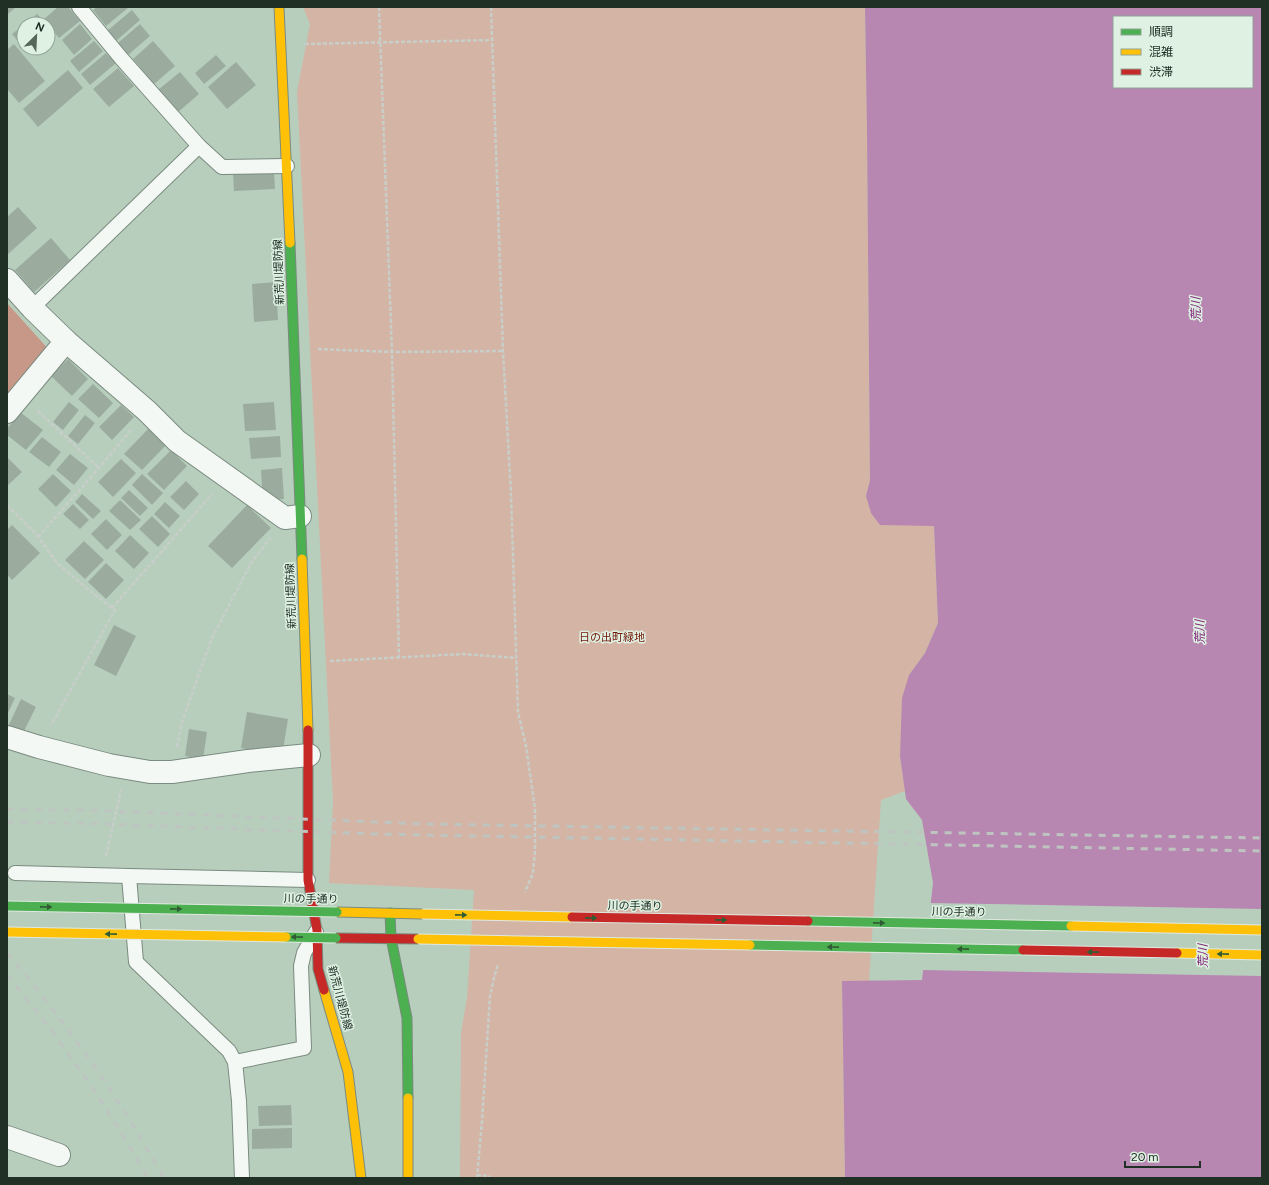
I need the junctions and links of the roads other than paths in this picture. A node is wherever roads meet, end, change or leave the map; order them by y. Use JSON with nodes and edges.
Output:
{"nodes":[{"id":1,"x":79,"y":7,"type":"edge"},
{"id":2,"x":279,"y":7,"type":"edge"},
{"id":3,"x":199,"y":146,"type":"junction"},
{"id":4,"x":287,"y":166,"type":"junction"},
{"id":5,"x":7,"y":280,"type":"edge"},
{"id":6,"x":32,"y":308,"type":"junction"},
{"id":7,"x":66,"y":341,"type":"junction"},
{"id":8,"x":14,"y":404,"type":"edge"},
{"id":9,"x":293,"y":517,"type":"junction"},
{"id":10,"x":7,"y":737,"type":"edge"},
{"id":11,"x":309,"y":755,"type":"junction"},
{"id":12,"x":15,"y":873,"type":"dead end"},
{"id":13,"x":129,"y":876,"type":"junction"},
{"id":14,"x":308,"y":880,"type":"junction"},
{"id":15,"x":7,"y":906,"type":"edge"},
{"id":16,"x":390,"y":913,"type":"junction"},
{"id":17,"x":317,"y":930,"type":"junction"},
{"id":18,"x":1262,"y":930,"type":"edge"},
{"id":19,"x":7,"y":932,"type":"edge"},
{"id":20,"x":391,"y":938,"type":"junction"},
{"id":21,"x":1262,"y":955,"type":"edge"},
{"id":22,"x":235,"y":1062,"type":"junction"},
{"id":23,"x":7,"y":1137,"type":"edge"},
{"id":24,"x":59,"y":1155,"type":"dead end"},
{"id":25,"x":242,"y":1178,"type":"edge"},
{"id":26,"x":361,"y":1178,"type":"edge"},
{"id":27,"x":408,"y":1178,"type":"edge"}],
"edges":[{"from":1,"to":3,"type":"lane"},
{"from":2,"to":4,"type":"main road","name":"新荒川堤防線"},
{"from":3,"to":4,"type":"lane"},
{"from":3,"to":6,"type":"lane"},
{"from":4,"to":9,"type":"main road","name":"新荒川堤防線"},
{"from":5,"to":6,"type":"street"},
{"from":6,"to":7,"type":"street"},
{"from":7,"to":8,"type":"street"},
{"from":7,"to":9,"type":"street"},
{"from":9,"to":11,"type":"main road","name":"新荒川堤防線"},
{"from":10,"to":11,"type":"street"},
{"from":11,"to":14,"type":"main road","name":"新荒川堤防線"},
{"from":12,"to":13,"type":"lane"},
{"from":13,"to":14,"type":"lane"},
{"from":13,"to":22,"type":"lane"},
{"from":14,"to":17,"type":"main road","name":"新荒川堤防線"},
{"from":15,"to":16,"type":"main road","name":"川の手通り","one_way":true,"bridge":true},
{"from":16,"to":18,"type":"main road","name":"川の手通り","one_way":true,"bridge":true},
{"from":16,"to":20,"type":"main road"},
{"from":17,"to":22,"type":"lane"},
{"from":17,"to":26,"type":"main road","name":"新荒川堤防線"},
{"from":20,"to":19,"type":"main road","one_way":true,"bridge":true},
{"from":21,"to":20,"type":"main road","one_way":true,"bridge":true},
{"from":20,"to":27,"type":"main road"},
{"from":22,"to":25,"type":"lane"},
{"from":23,"to":24,"type":"street"}]}
